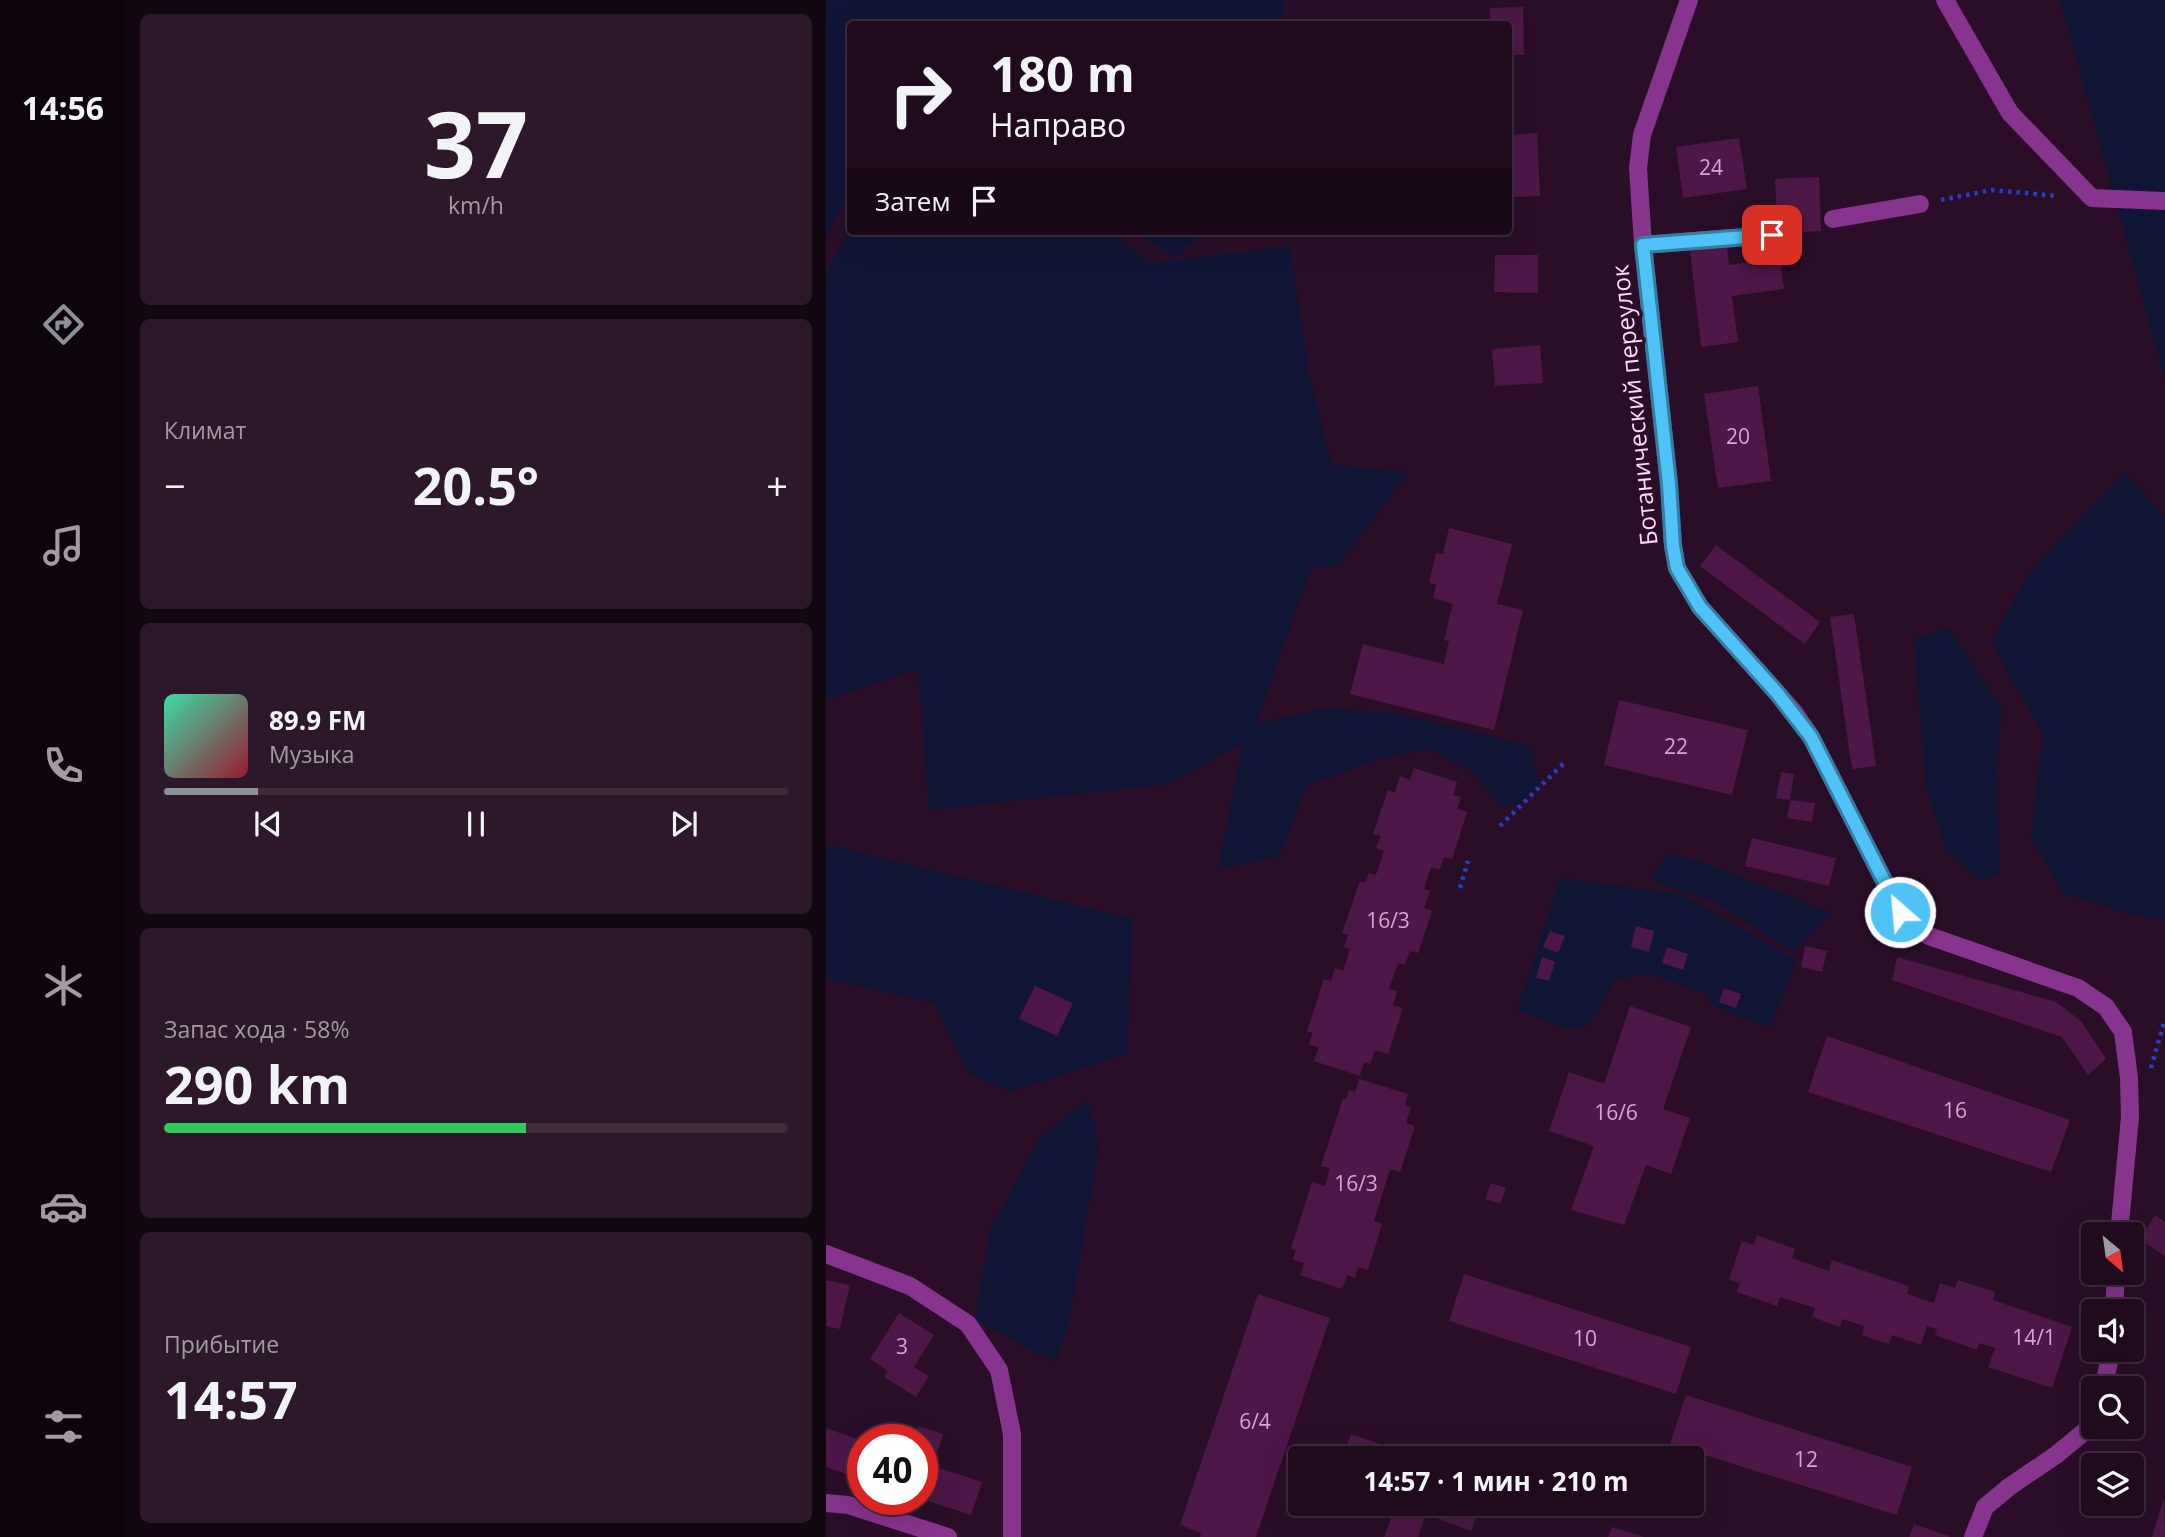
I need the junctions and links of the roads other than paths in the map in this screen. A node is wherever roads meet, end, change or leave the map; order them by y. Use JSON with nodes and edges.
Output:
{"nodes":[{"id":1,"x":1689,"y":0,"type":"edge"},
{"id":2,"x":1945,"y":0,"type":"edge"},
{"id":3,"x":2165,"y":201,"type":"edge"},
{"id":4,"x":1920,"y":204,"type":"road end"},
{"id":5,"x":1833,"y":219,"type":"dead end"},
{"id":6,"x":1772,"y":235,"type":"dead end"},
{"id":7,"x":1643,"y":245,"type":"junction"},
{"id":8,"x":2120,"y":1222,"type":"edge"},
{"id":9,"x":826,"y":1254,"type":"edge"},
{"id":10,"x":2081,"y":1434,"type":"edge"},
{"id":11,"x":826,"y":1503,"type":"edge"},
{"id":12,"x":948,"y":1537,"type":"edge"},
{"id":13,"x":1012,"y":1537,"type":"edge"},
{"id":14,"x":1973,"y":1537,"type":"edge"}],
"edges":[{"from":1,"to":7,"type":"street","name":"Ботанический переулок"},
{"from":2,"to":3,"type":"street"},
{"from":4,"to":5,"type":"street"},
{"from":6,"to":7,"type":"street"},
{"from":7,"to":8,"type":"street","name":"Ботанический переулок"},
{"from":9,"to":13,"type":"street"},
{"from":10,"to":14,"type":"street"},
{"from":11,"to":12,"type":"street"}]}
